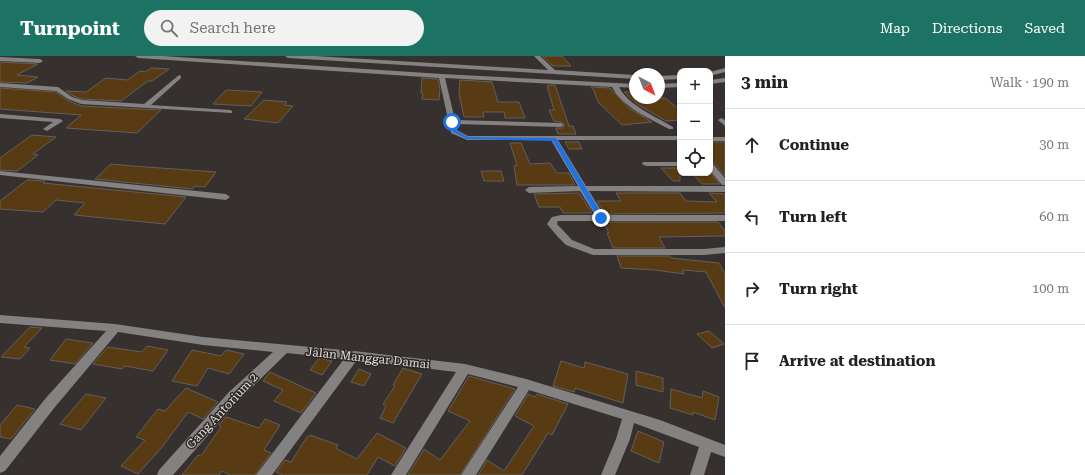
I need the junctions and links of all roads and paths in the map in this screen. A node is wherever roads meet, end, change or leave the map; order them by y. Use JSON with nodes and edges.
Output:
{"nodes":[{"id":1,"x":138,"y":56,"type":"edge"},
{"id":2,"x":288,"y":56,"type":"edge"},
{"id":3,"x":537,"y":56,"type":"edge"},
{"id":4,"x":160,"y":57,"type":"edge"},
{"id":5,"x":0,"y":59,"type":"edge"},
{"id":6,"x":387,"y":59,"type":"edge"},
{"id":7,"x":40,"y":61,"type":"dead end"},
{"id":8,"x":725,"y":70,"type":"edge"},
{"id":9,"x":554,"y":72,"type":"junction"},
{"id":10,"x":713,"y":73,"type":"edge"},
{"id":11,"x":442,"y":76,"type":"junction"},
{"id":12,"x":179,"y":77,"type":"dead end"},
{"id":13,"x":629,"y":77,"type":"edge"},
{"id":14,"x":677,"y":78,"type":"edge"},
{"id":15,"x":725,"y":80,"type":"edge"},
{"id":16,"x":665,"y":81,"type":"edge"},
{"id":17,"x":713,"y":82,"type":"edge"},
{"id":18,"x":665,"y":83,"type":"edge"},
{"id":19,"x":0,"y":85,"type":"edge"},
{"id":20,"x":677,"y":85,"type":"edge"},
{"id":21,"x":615,"y":86,"type":"junction"},
{"id":22,"x":629,"y":86,"type":"edge"},
{"id":23,"x":146,"y":106,"type":"junction"},
{"id":24,"x":230,"y":112,"type":"dead end"},
{"id":25,"x":0,"y":116,"type":"edge"},
{"id":26,"x":452,"y":122,"type":"junction"},
{"id":27,"x":561,"y":125,"type":"dead end"},
{"id":28,"x":671,"y":128,"type":"dead end"},
{"id":29,"x":47,"y":130,"type":"dead end"},
{"id":30,"x":677,"y":138,"type":"edge"},
{"id":31,"x":554,"y":139,"type":"junction"},
{"id":32,"x":713,"y":139,"type":"edge"},
{"id":33,"x":725,"y":139,"type":"edge"},
{"id":34,"x":646,"y":164,"type":"dead end"},
{"id":35,"x":677,"y":164,"type":"edge"},
{"id":36,"x":713,"y":169,"type":"edge"},
{"id":37,"x":0,"y":173,"type":"edge"},
{"id":38,"x":725,"y":183,"type":"edge"},
{"id":39,"x":582,"y":188,"type":"junction"},
{"id":40,"x":725,"y":189,"type":"edge"},
{"id":41,"x":529,"y":190,"type":"dead end"},
{"id":42,"x":226,"y":197,"type":"dead end"},
{"id":43,"x":601,"y":218,"type":"junction"},
{"id":44,"x":725,"y":218,"type":"edge"},
{"id":45,"x":725,"y":250,"type":"edge"},
{"id":46,"x":0,"y":319,"type":"edge"},
{"id":47,"x":115,"y":328,"type":"junction"},
{"id":48,"x":283,"y":350,"type":"junction"},
{"id":49,"x":354,"y":355,"type":"junction"},
{"id":50,"x":465,"y":369,"type":"junction"},
{"id":51,"x":526,"y":384,"type":"junction"},
{"id":52,"x":629,"y":417,"type":"junction"},
{"id":53,"x":707,"y":443,"type":"junction"},
{"id":54,"x":725,"y":451,"type":"edge"},
{"id":55,"x":0,"y":467,"type":"edge"},
{"id":56,"x":164,"y":475,"type":"edge"},
{"id":57,"x":263,"y":475,"type":"edge"},
{"id":58,"x":398,"y":475,"type":"edge"},
{"id":59,"x":468,"y":475,"type":"edge"},
{"id":60,"x":608,"y":475,"type":"edge"},
{"id":61,"x":697,"y":475,"type":"edge"}],
"edges":[{"from":1,"to":4,"type":"street"},
{"from":2,"to":6,"type":"street"},
{"from":3,"to":9,"type":"street"},
{"from":4,"to":11,"type":"street"},
{"from":5,"to":7,"type":"street"},
{"from":6,"to":9,"type":"street"},
{"from":8,"to":10,"type":"street"},
{"from":9,"to":13,"type":"street"},
{"from":11,"to":21,"type":"street"},
{"from":11,"to":26,"type":"street"},
{"from":12,"to":23,"type":"street"},
{"from":14,"to":16,"type":"street"},
{"from":15,"to":17,"type":"street"},
{"from":18,"to":20,"type":"street"},
{"from":19,"to":23,"type":"street"},
{"from":21,"to":22,"type":"street"},
{"from":21,"to":28,"type":"street"},
{"from":23,"to":24,"type":"street"},
{"from":25,"to":29,"type":"street"},
{"from":26,"to":27,"type":"street"},
{"from":26,"to":31,"type":"street"},
{"from":30,"to":31,"type":"street"},
{"from":31,"to":39,"type":"street"},
{"from":32,"to":33,"type":"street"},
{"from":34,"to":35,"type":"street"},
{"from":36,"to":38,"type":"street"},
{"from":37,"to":42,"type":"street"},
{"from":39,"to":40,"type":"street"},
{"from":39,"to":41,"type":"street"},
{"from":39,"to":43,"type":"street"},
{"from":43,"to":44,"type":"street"},
{"from":43,"to":45,"type":"street"},
{"from":46,"to":47,"type":"street","name":"Jalan Manggar Damai"},
{"from":47,"to":48,"type":"street","name":"Jalan Manggar Damai"},
{"from":47,"to":55,"type":"street"},
{"from":48,"to":49,"type":"street","name":"Jalan Manggar Damai"},
{"from":48,"to":56,"type":"street","name":"Gang Antorium 2"},
{"from":49,"to":50,"type":"street","name":"Jalan Manggar Damai"},
{"from":49,"to":57,"type":"street"},
{"from":50,"to":51,"type":"street","name":"Jalan Manggar Damai"},
{"from":50,"to":58,"type":"street"},
{"from":51,"to":52,"type":"street","name":"Jalan Manggar Damai"},
{"from":51,"to":59,"type":"street"},
{"from":52,"to":53,"type":"street","name":"Jalan Manggar Damai"},
{"from":52,"to":60,"type":"street"},
{"from":53,"to":54,"type":"street","name":"Jalan Manggar Damai"},
{"from":53,"to":61,"type":"street"}]}
